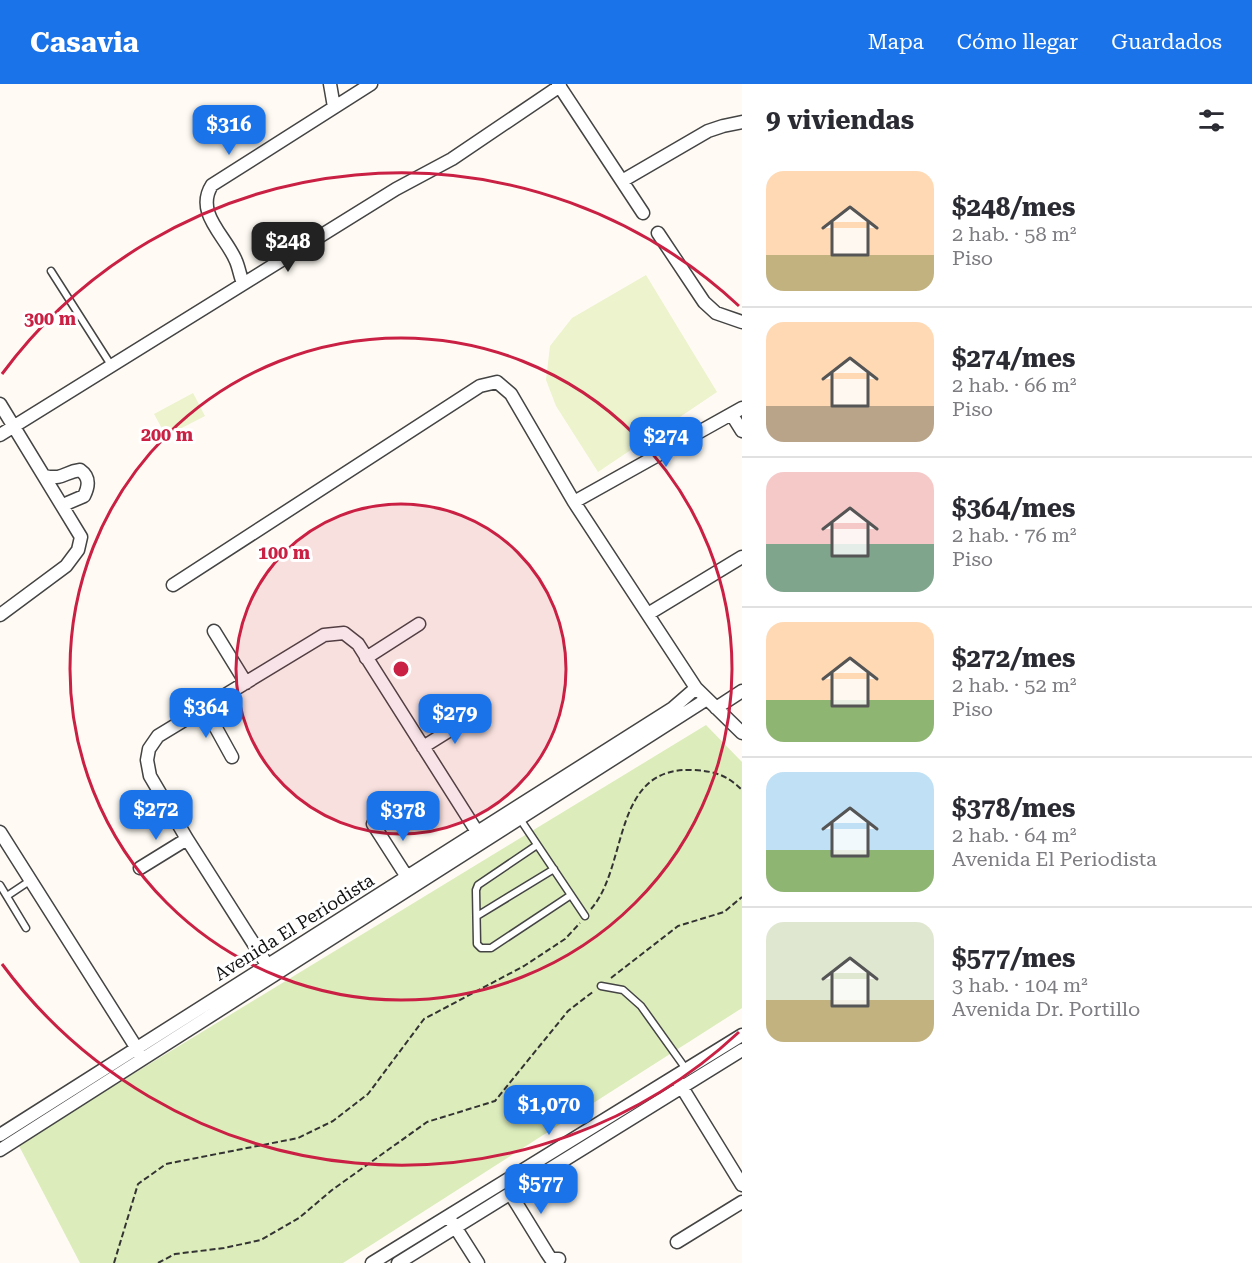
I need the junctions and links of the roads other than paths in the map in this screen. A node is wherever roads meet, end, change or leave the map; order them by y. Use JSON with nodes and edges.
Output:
{"nodes":[{"id":1,"x":330,"y":84,"type":"edge"},
{"id":2,"x":371,"y":84,"type":"edge"},
{"id":3,"x":559,"y":85,"type":"edge"},
{"id":4,"x":334,"y":107,"type":"junction"},
{"id":5,"x":742,"y":122,"type":"edge"},
{"id":6,"x":622,"y":181,"type":"junction"},
{"id":7,"x":643,"y":213,"type":"dead end"},
{"id":8,"x":658,"y":233,"type":"dead end"},
{"id":9,"x":51,"y":271,"type":"dead end"},
{"id":10,"x":243,"y":284,"type":"junction"},
{"id":11,"x":742,"y":322,"type":"edge"},
{"id":12,"x":111,"y":365,"type":"junction"},
{"id":13,"x":0,"y":404,"type":"edge"},
{"id":14,"x":737,"y":412,"type":"edge"},
{"id":15,"x":14,"y":426,"type":"junction"},
{"id":16,"x":742,"y":431,"type":"edge"},
{"id":17,"x":0,"y":435,"type":"edge"},
{"id":18,"x":45,"y":476,"type":"junction"},
{"id":19,"x":574,"y":502,"type":"junction"},
{"id":20,"x":63,"y":505,"type":"junction"},
{"id":21,"x":742,"y":557,"type":"edge"},
{"id":22,"x":173,"y":585,"type":"dead end"},
{"id":23,"x":648,"y":614,"type":"junction"},
{"id":24,"x":0,"y":615,"type":"edge"},
{"id":25,"x":419,"y":624,"type":"dead end"},
{"id":26,"x":214,"y":631,"type":"dead end"},
{"id":27,"x":366,"y":658,"type":"junction"},
{"id":28,"x":246,"y":683,"type":"junction"},
{"id":29,"x":696,"y":688,"type":"junction"},
{"id":30,"x":742,"y":691,"type":"edge"},
{"id":31,"x":712,"y":703,"type":"junction"},
{"id":32,"x":205,"y":708,"type":"junction"},
{"id":33,"x":471,"y":717,"type":"dead end"},
{"id":34,"x":742,"y":733,"type":"edge"},
{"id":35,"x":423,"y":747,"type":"junction"},
{"id":36,"x":232,"y":757,"type":"dead end"},
{"id":37,"x":520,"y":819,"type":"junction"},
{"id":38,"x":373,"y":824,"type":"dead end"},
{"id":39,"x":0,"y":832,"type":"edge"},
{"id":40,"x":481,"y":837,"type":"junction"},
{"id":41,"x":187,"y":839,"type":"junction"},
{"id":42,"x":537,"y":845,"type":"junction"},
{"id":43,"x":140,"y":868,"type":"dead end"},
{"id":44,"x":554,"y":869,"type":"junction"},
{"id":45,"x":407,"y":877,"type":"junction"},
{"id":46,"x":31,"y":880,"type":"junction"},
{"id":47,"x":0,"y":885,"type":"edge"},
{"id":48,"x":571,"y":895,"type":"junction"},
{"id":49,"x":7,"y":896,"type":"junction"},
{"id":50,"x":477,"y":916,"type":"junction"},
{"id":51,"x":585,"y":916,"type":"road end"},
{"id":52,"x":26,"y":928,"type":"dead end"},
{"id":53,"x":271,"y":970,"type":"junction"},
{"id":54,"x":601,"y":986,"type":"road end"},
{"id":55,"x":742,"y":1035,"type":"edge"},
{"id":56,"x":742,"y":1050,"type":"edge"},
{"id":57,"x":140,"y":1053,"type":"junction"},
{"id":58,"x":681,"y":1077,"type":"junction"},
{"id":59,"x":0,"y":1135,"type":"edge"},
{"id":60,"x":0,"y":1150,"type":"edge"},
{"id":61,"x":737,"y":1166,"type":"edge"},
{"id":62,"x":742,"y":1185,"type":"edge"},
{"id":63,"x":510,"y":1193,"type":"junction"},
{"id":64,"x":742,"y":1202,"type":"edge"},
{"id":65,"x":448,"y":1216,"type":"junction"},
{"id":66,"x":456,"y":1227,"type":"junction"},
{"id":67,"x":677,"y":1242,"type":"dead end"},
{"id":68,"x":559,"y":1259,"type":"dead end"},
{"id":69,"x":372,"y":1263,"type":"edge"},
{"id":70,"x":398,"y":1263,"type":"edge"},
{"id":71,"x":478,"y":1263,"type":"edge"}],
"edges":[{"from":1,"to":4,"type":"street"},
{"from":2,"to":4,"type":"street"},
{"from":3,"to":6,"type":"street"},
{"from":3,"to":10,"type":"street"},
{"from":4,"to":10,"type":"street"},
{"from":5,"to":6,"type":"street"},
{"from":6,"to":7,"type":"street"},
{"from":8,"to":11,"type":"street"},
{"from":9,"to":12,"type":"lane"},
{"from":10,"to":12,"type":"street"},
{"from":12,"to":15,"type":"street"},
{"from":13,"to":15,"type":"street"},
{"from":14,"to":16,"type":"street"},
{"from":14,"to":19,"type":"street"},
{"from":15,"to":17,"type":"street"},
{"from":15,"to":18,"type":"street"},
{"from":18,"to":20,"type":"street"},
{"from":18,"to":20,"type":"street"},
{"from":19,"to":22,"type":"street"},
{"from":19,"to":23,"type":"street"},
{"from":20,"to":24,"type":"street"},
{"from":21,"to":23,"type":"street"},
{"from":23,"to":29,"type":"street"},
{"from":25,"to":27,"type":"street"},
{"from":26,"to":28,"type":"street"},
{"from":27,"to":28,"type":"street"},
{"from":27,"to":35,"type":"street"},
{"from":28,"to":32,"type":"street"},
{"from":29,"to":31,"type":"street"},
{"from":29,"to":40,"type":"street","name":"Avenida El Periodista"},
{"from":30,"to":31,"type":"street"},
{"from":31,"to":34,"type":"street"},
{"from":31,"to":37,"type":"street"},
{"from":32,"to":36,"type":"street"},
{"from":32,"to":41,"type":"street"},
{"from":33,"to":35,"type":"street"},
{"from":35,"to":40,"type":"street"},
{"from":37,"to":40,"type":"street"},
{"from":37,"to":42,"type":"lane"},
{"from":38,"to":45,"type":"street"},
{"from":39,"to":46,"type":"street"},
{"from":40,"to":45,"type":"street","name":"Avenida El Periodista"},
{"from":40,"to":53,"type":"street"},
{"from":41,"to":43,"type":"street"},
{"from":41,"to":53,"type":"street"},
{"from":42,"to":44,"type":"lane"},
{"from":42,"to":50,"type":"lane"},
{"from":44,"to":48,"type":"lane"},
{"from":44,"to":50,"type":"lane"},
{"from":45,"to":53,"type":"street","name":"Avenida El Periodista"},
{"from":46,"to":49,"type":"lane"},
{"from":46,"to":57,"type":"street"},
{"from":47,"to":49,"type":"lane"},
{"from":48,"to":50,"type":"lane"},
{"from":48,"to":51,"type":"lane"},
{"from":49,"to":52,"type":"lane"},
{"from":53,"to":57,"type":"street","name":"Avenida El Periodista"},
{"from":54,"to":58,"type":"lane"},
{"from":55,"to":58,"type":"street"},
{"from":56,"to":58,"type":"street"},
{"from":57,"to":59,"type":"street","name":"Avenida El Periodista"},
{"from":57,"to":60,"type":"street"},
{"from":58,"to":61,"type":"street"},
{"from":58,"to":63,"type":"street"},
{"from":58,"to":65,"type":"street"},
{"from":61,"to":62,"type":"street"},
{"from":63,"to":66,"type":"street"},
{"from":63,"to":68,"type":"street"},
{"from":64,"to":67,"type":"street"},
{"from":65,"to":66,"type":"street"},
{"from":65,"to":69,"type":"street"},
{"from":66,"to":70,"type":"street"},
{"from":66,"to":71,"type":"street"}]}
